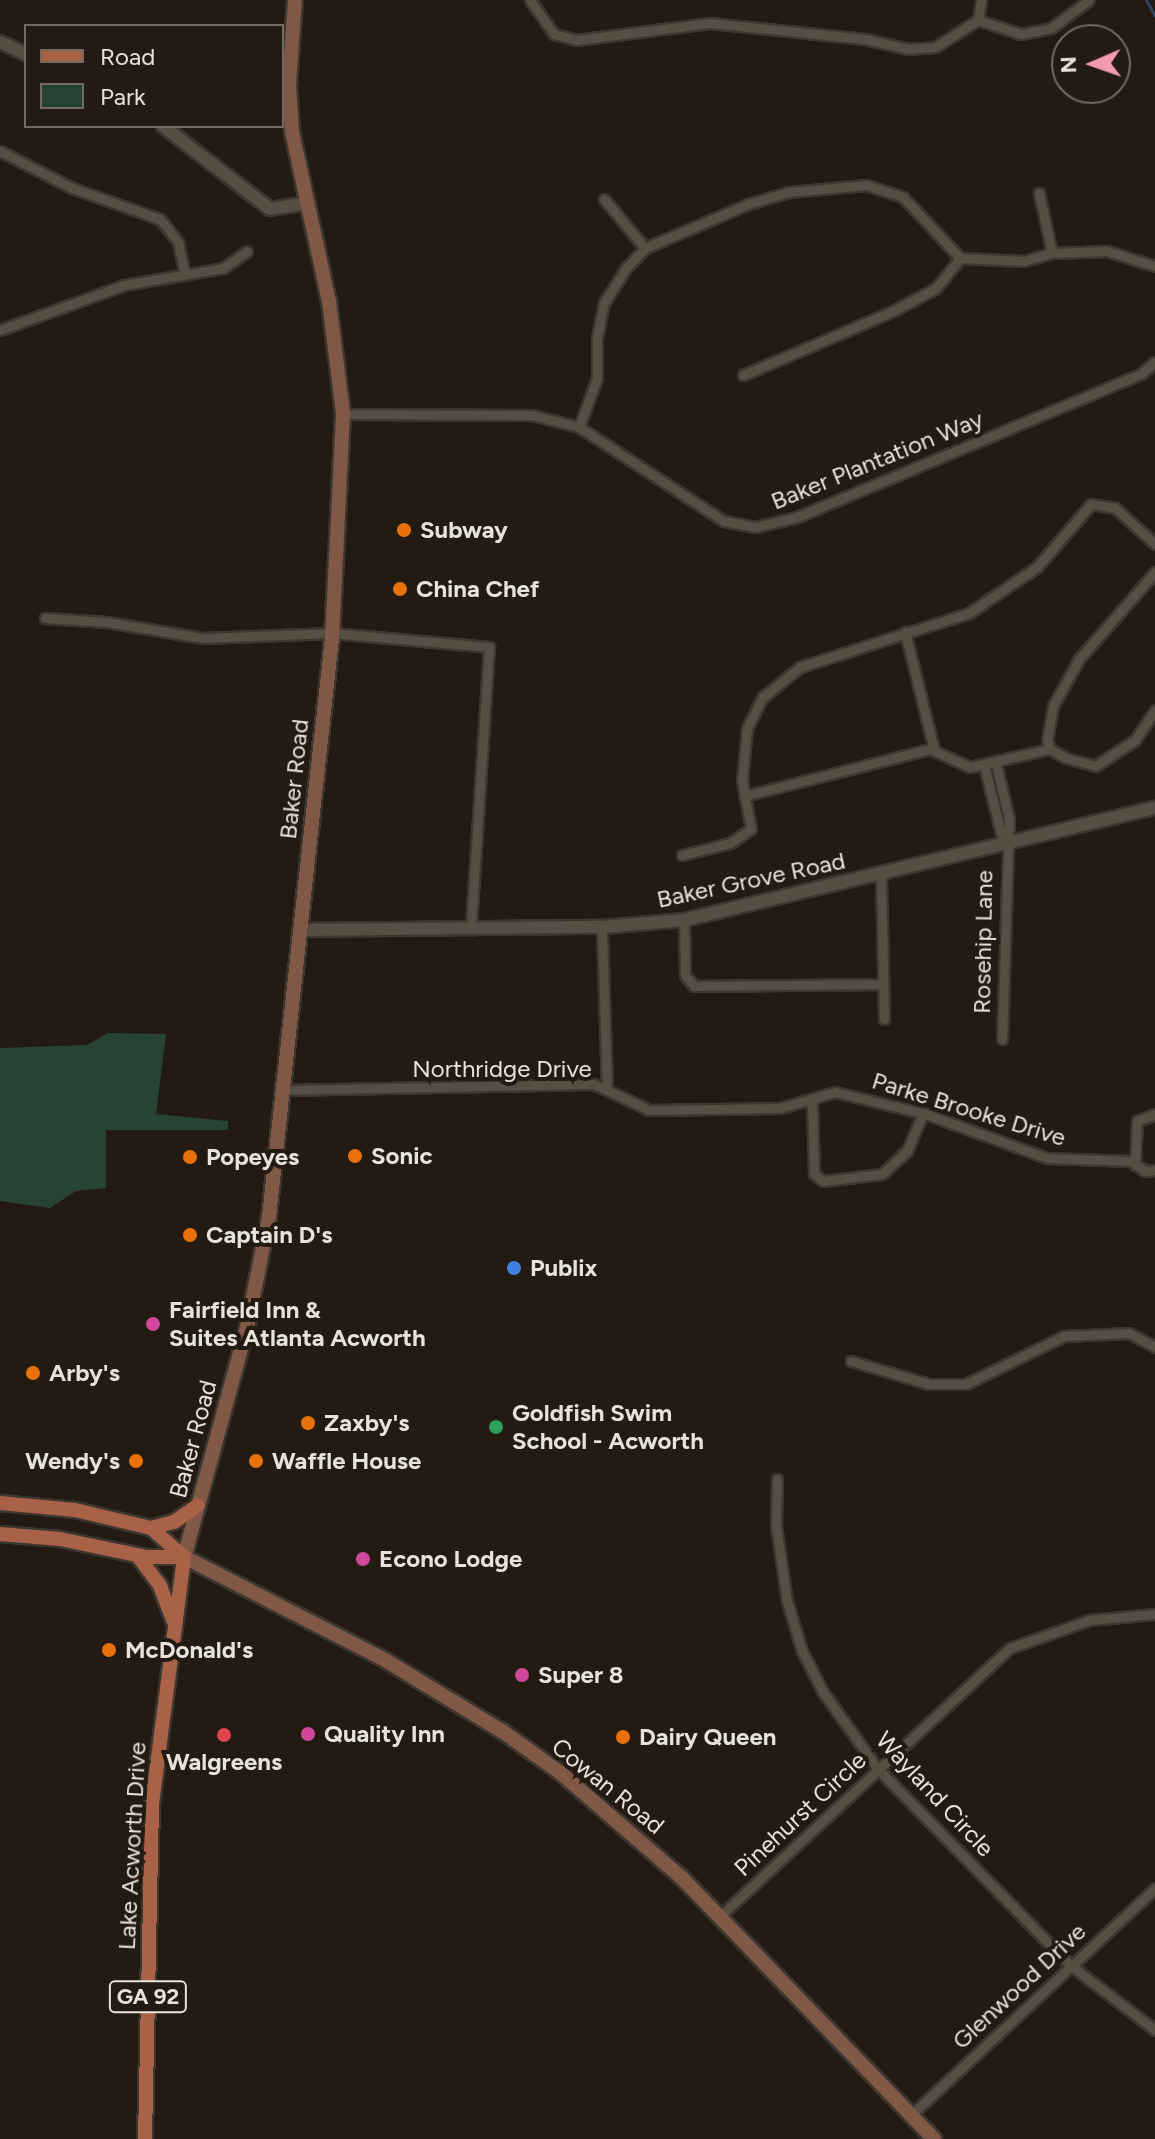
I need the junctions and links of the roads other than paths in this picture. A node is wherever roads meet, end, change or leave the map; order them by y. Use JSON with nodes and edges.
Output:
{"nodes":[{"id":1,"x":295,"y":0,"type":"edge"},
{"id":2,"x":530,"y":0,"type":"edge"},
{"id":3,"x":981,"y":0,"type":"edge"},
{"id":4,"x":1089,"y":0,"type":"edge"},
{"id":5,"x":978,"y":20,"type":"junction"},
{"id":6,"x":0,"y":42,"type":"edge"},
{"id":7,"x":24,"y":53,"type":"edge"},
{"id":8,"x":166,"y":128,"type":"edge"},
{"id":9,"x":0,"y":151,"type":"edge"},
{"id":10,"x":1039,"y":193,"type":"dead end"},
{"id":11,"x":604,"y":199,"type":"dead end"},
{"id":12,"x":306,"y":203,"type":"junction"},
{"id":13,"x":645,"y":248,"type":"junction"},
{"id":14,"x":247,"y":251,"type":"dead end"},
{"id":15,"x":1052,"y":253,"type":"junction"},
{"id":16,"x":960,"y":258,"type":"junction"},
{"id":17,"x":1155,"y":266,"type":"edge"},
{"id":18,"x":185,"y":274,"type":"junction"},
{"id":19,"x":0,"y":330,"type":"edge"},
{"id":20,"x":1155,"y":362,"type":"edge"},
{"id":21,"x":743,"y":375,"type":"dead end"},
{"id":22,"x":343,"y":414,"type":"junction"},
{"id":23,"x":579,"y":427,"type":"junction"},
{"id":24,"x":1155,"y":544,"type":"edge"},
{"id":25,"x":1155,"y":572,"type":"edge"},
{"id":26,"x":45,"y":618,"type":"dead end"},
{"id":27,"x":905,"y":632,"type":"junction"},
{"id":28,"x":332,"y":633,"type":"junction"},
{"id":29,"x":1155,"y":710,"type":"edge"},
{"id":30,"x":934,"y":749,"type":"junction"},
{"id":31,"x":1050,"y":749,"type":"junction"},
{"id":32,"x":996,"y":764,"type":"junction"},
{"id":33,"x":984,"y":765,"type":"junction"},
{"id":34,"x":744,"y":796,"type":"junction"},
{"id":35,"x":1155,"y":808,"type":"edge"},
{"id":36,"x":1004,"y":845,"type":"junction"},
{"id":37,"x":682,"y":855,"type":"dead end"},
{"id":38,"x":881,"y":874,"type":"junction"},
{"id":39,"x":684,"y":920,"type":"junction"},
{"id":40,"x":602,"y":927,"type":"junction"},
{"id":41,"x":471,"y":929,"type":"junction"},
{"id":42,"x":300,"y":930,"type":"junction"},
{"id":43,"x":883,"y":984,"type":"junction"},
{"id":44,"x":884,"y":1019,"type":"dead end"},
{"id":45,"x":1002,"y":1039,"type":"dead end"},
{"id":46,"x":283,"y":1090,"type":"junction"},
{"id":47,"x":607,"y":1090,"type":"junction"},
{"id":48,"x":812,"y":1102,"type":"junction"},
{"id":49,"x":923,"y":1113,"type":"junction"},
{"id":50,"x":1155,"y":1114,"type":"edge"},
{"id":51,"x":1135,"y":1165,"type":"junction"},
{"id":52,"x":1155,"y":1170,"type":"edge"},
{"id":53,"x":1155,"y":1347,"type":"edge"},
{"id":54,"x":851,"y":1361,"type":"dead end"},
{"id":55,"x":777,"y":1479,"type":"dead end"},
{"id":56,"x":0,"y":1503,"type":"edge"},
{"id":57,"x":198,"y":1505,"type":"junction"},
{"id":58,"x":151,"y":1528,"type":"junction"},
{"id":59,"x":0,"y":1534,"type":"edge"},
{"id":60,"x":137,"y":1555,"type":"junction"},
{"id":61,"x":184,"y":1557,"type":"junction"},
{"id":62,"x":1155,"y":1614,"type":"edge"},
{"id":63,"x":175,"y":1623,"type":"junction"},
{"id":64,"x":878,"y":1769,"type":"junction"},
{"id":65,"x":1155,"y":1888,"type":"edge"},
{"id":66,"x":719,"y":1917,"type":"junction"},
{"id":67,"x":1070,"y":1965,"type":"junction"},
{"id":68,"x":1155,"y":2030,"type":"edge"},
{"id":69,"x":911,"y":2115,"type":"junction"},
{"id":70,"x":145,"y":2139,"type":"edge"},
{"id":71,"x":934,"y":2139,"type":"edge"}],
"edges":[{"from":1,"to":12,"type":"main road","name":"Baker Road"},
{"from":2,"to":5,"type":"street"},
{"from":3,"to":5,"type":"street"},
{"from":4,"to":5,"type":"street"},
{"from":6,"to":7,"type":"street"},
{"from":8,"to":12,"type":"street"},
{"from":9,"to":18,"type":"street"},
{"from":10,"to":15,"type":"street"},
{"from":11,"to":13,"type":"street"},
{"from":12,"to":22,"type":"main road","name":"Baker Road"},
{"from":13,"to":16,"type":"street"},
{"from":13,"to":23,"type":"street"},
{"from":14,"to":18,"type":"street"},
{"from":15,"to":16,"type":"street"},
{"from":15,"to":17,"type":"street"},
{"from":16,"to":21,"type":"street"},
{"from":18,"to":19,"type":"street"},
{"from":20,"to":23,"type":"street","name":"Baker Plantation Way"},
{"from":22,"to":23,"type":"street","name":"Baker Plantation Way"},
{"from":22,"to":28,"type":"main road","name":"Baker Road"},
{"from":24,"to":27,"type":"street"},
{"from":25,"to":31,"type":"street"},
{"from":26,"to":28,"type":"street"},
{"from":27,"to":30,"type":"street"},
{"from":27,"to":34,"type":"street"},
{"from":28,"to":41,"type":"street"},
{"from":28,"to":42,"type":"main road","name":"Baker Road"},
{"from":29,"to":31,"type":"street"},
{"from":30,"to":33,"type":"street"},
{"from":30,"to":34,"type":"street"},
{"from":31,"to":32,"type":"street"},
{"from":32,"to":33,"type":"street"},
{"from":32,"to":36,"type":"street"},
{"from":33,"to":36,"type":"street"},
{"from":34,"to":37,"type":"street"},
{"from":35,"to":36,"type":"street","name":"Baker Grove Road"},
{"from":36,"to":38,"type":"street","name":"Baker Grove Road"},
{"from":36,"to":45,"type":"street","name":"Rosehip Lane"},
{"from":38,"to":39,"type":"street","name":"Baker Grove Road"},
{"from":38,"to":43,"type":"street"},
{"from":39,"to":40,"type":"street","name":"Baker Grove Road"},
{"from":39,"to":43,"type":"street"},
{"from":40,"to":41,"type":"street","name":"Baker Grove Road"},
{"from":40,"to":47,"type":"street","name":"Northridge Drive"},
{"from":41,"to":42,"type":"street","name":"Baker Grove Road"},
{"from":42,"to":46,"type":"main road","name":"Baker Road"},
{"from":43,"to":44,"type":"street"},
{"from":46,"to":47,"type":"street","name":"Northridge Drive"},
{"from":46,"to":57,"type":"main road","name":"Baker Road"},
{"from":47,"to":48,"type":"street","name":"Parke Brooke Drive"},
{"from":48,"to":49,"type":"street","name":"Parke Brooke Drive"},
{"from":48,"to":49,"type":"street"},
{"from":49,"to":51,"type":"street","name":"Parke Brooke Drive"},
{"from":50,"to":51,"type":"street"},
{"from":51,"to":52,"type":"street","name":"Parke Brooke Drive"},
{"from":53,"to":54,"type":"street"},
{"from":55,"to":64,"type":"street","name":"Wayland Circle"},
{"from":56,"to":58,"type":"main road"},
{"from":57,"to":58,"type":"main road"},
{"from":57,"to":61,"type":"main road","name":"Baker Road"},
{"from":58,"to":61,"type":"main road"},
{"from":59,"to":60,"type":"main road"},
{"from":60,"to":61,"type":"main road"},
{"from":60,"to":63,"type":"main road"},
{"from":61,"to":63,"type":"main road","name":"Lake Acworth Drive","number":"GA 92"},
{"from":61,"to":66,"type":"main road","name":"Cowan Road"},
{"from":62,"to":64,"type":"street","name":"Pinehurst Circle"},
{"from":63,"to":70,"type":"main road","name":"Lake Acworth Drive","number":"GA 92"},
{"from":64,"to":66,"type":"street","name":"Pinehurst Circle"},
{"from":64,"to":67,"type":"street","name":"Wayland Circle"},
{"from":65,"to":67,"type":"street","name":"Glenwood Drive"},
{"from":66,"to":69,"type":"main road","name":"Cowan Road"},
{"from":67,"to":68,"type":"street","name":"Wayland Circle"},
{"from":67,"to":69,"type":"street","name":"Glenwood Drive"},
{"from":69,"to":71,"type":"main road","name":"Cowan Road"}]}
